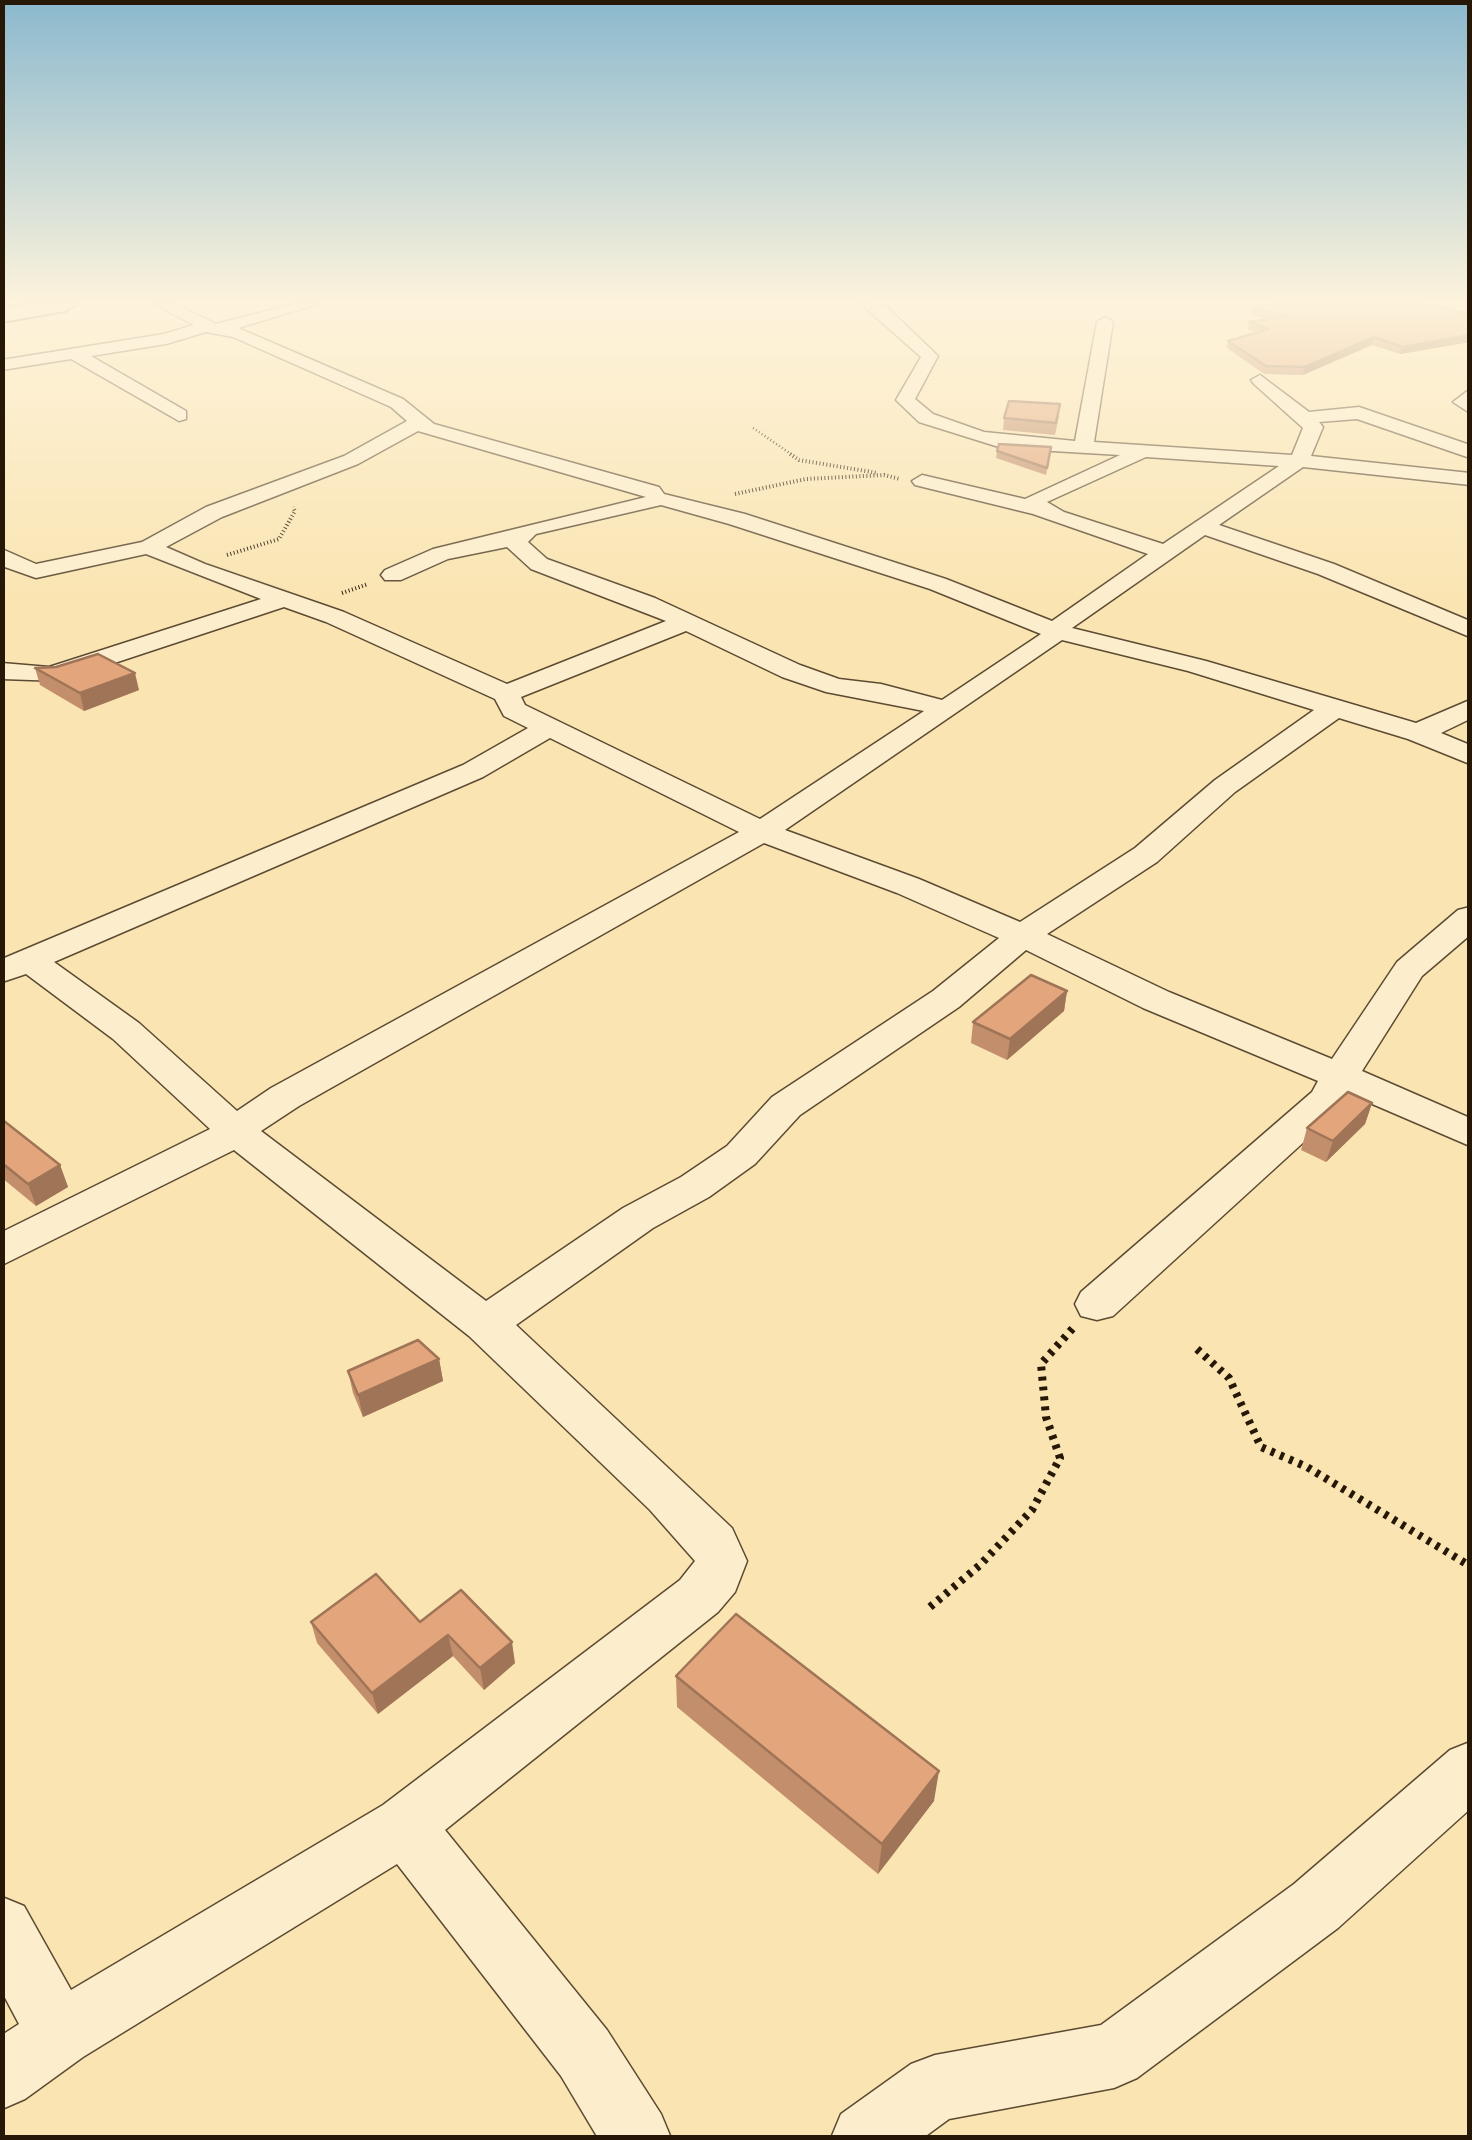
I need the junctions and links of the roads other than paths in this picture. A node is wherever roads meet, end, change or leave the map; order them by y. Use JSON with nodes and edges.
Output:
{"nodes":[{"id":1,"x":161,"y":404,"type":"edge"},
{"id":2,"x":399,"y":404,"type":"edge"},
{"id":3,"x":907,"y":404,"type":"edge"},
{"id":4,"x":1092,"y":404,"type":"edge"},
{"id":5,"x":1288,"y":404,"type":"edge"},
{"id":6,"x":180,"y":415,"type":"dead end"},
{"id":7,"x":1305,"y":418,"type":"junction"},
{"id":8,"x":418,"y":423,"type":"junction"},
{"id":9,"x":1083,"y":447,"type":"junction"},
{"id":10,"x":1145,"y":452,"type":"junction"},
{"id":11,"x":1470,"y":455,"type":"edge"},
{"id":12,"x":1299,"y":461,"type":"junction"},
{"id":13,"x":1470,"y":479,"type":"edge"},
{"id":14,"x":922,"y":482,"type":"road end"},
{"id":15,"x":657,"y":498,"type":"junction"},
{"id":16,"x":1040,"y":510,"type":"junction"},
{"id":17,"x":1202,"y":527,"type":"junction"},
{"id":18,"x":517,"y":538,"type":"junction"},
{"id":19,"x":149,"y":547,"type":"junction"},
{"id":20,"x":1165,"y":552,"type":"junction"},
{"id":21,"x":2,"y":556,"type":"edge"},
{"id":22,"x":393,"y":575,"type":"road end"},
{"id":23,"x":292,"y":602,"type":"junction"},
{"id":24,"x":686,"y":622,"type":"junction"},
{"id":25,"x":1470,"y":630,"type":"edge"},
{"id":26,"x":1056,"y":631,"type":"junction"},
{"id":27,"x":2,"y":671,"type":"edge"},
{"id":28,"x":506,"y":694,"type":"junction"},
{"id":29,"x":1335,"y":708,"type":"junction"},
{"id":30,"x":1470,"y":708,"type":"edge"},
{"id":31,"x":946,"y":710,"type":"junction"},
{"id":32,"x":548,"y":728,"type":"junction"},
{"id":33,"x":1418,"y":733,"type":"junction"},
{"id":34,"x":1470,"y":756,"type":"edge"},
{"id":35,"x":762,"y":832,"type":"junction"},
{"id":36,"x":1470,"y":918,"type":"edge"},
{"id":37,"x":1023,"y":935,"type":"junction"},
{"id":38,"x":15,"y":966,"type":"edge"},
{"id":39,"x":1340,"y":1076,"type":"junction"},
{"id":40,"x":235,"y":1131,"type":"junction"},
{"id":41,"x":1470,"y":1133,"type":"edge"},
{"id":42,"x":2,"y":1250,"type":"edge"},
{"id":43,"x":1097,"y":1304,"type":"road end"},
{"id":44,"x":485,"y":1324,"type":"junction"},
{"id":45,"x":1470,"y":1770,"type":"edge"},
{"id":46,"x":404,"y":1826,"type":"junction"},
{"id":47,"x":2,"y":1928,"type":"edge"},
{"id":48,"x":60,"y":2034,"type":"junction"},
{"id":49,"x":2,"y":2076,"type":"edge"},
{"id":50,"x":636,"y":2138,"type":"edge"},
{"id":51,"x":865,"y":2138,"type":"edge"}],
"edges":[{"from":1,"to":6,"type":"street"},
{"from":2,"to":8,"type":"street"},
{"from":3,"to":9,"type":"street"},
{"from":4,"to":9,"type":"street"},
{"from":5,"to":7,"type":"street"},
{"from":7,"to":11,"type":"street"},
{"from":7,"to":12,"type":"street"},
{"from":8,"to":15,"type":"street"},
{"from":8,"to":19,"type":"street"},
{"from":9,"to":10,"type":"street"},
{"from":10,"to":12,"type":"street"},
{"from":10,"to":16,"type":"street"},
{"from":12,"to":13,"type":"street"},
{"from":12,"to":17,"type":"street"},
{"from":14,"to":16,"type":"street"},
{"from":15,"to":18,"type":"street"},
{"from":15,"to":26,"type":"street"},
{"from":16,"to":20,"type":"street"},
{"from":17,"to":20,"type":"street"},
{"from":17,"to":25,"type":"street"},
{"from":18,"to":22,"type":"street"},
{"from":18,"to":24,"type":"street"},
{"from":19,"to":21,"type":"street"},
{"from":19,"to":23,"type":"street"},
{"from":20,"to":26,"type":"street"},
{"from":23,"to":27,"type":"street"},
{"from":23,"to":28,"type":"street"},
{"from":24,"to":28,"type":"street"},
{"from":24,"to":31,"type":"street"},
{"from":26,"to":29,"type":"street"},
{"from":26,"to":31,"type":"street"},
{"from":28,"to":32,"type":"street"},
{"from":29,"to":33,"type":"street"},
{"from":29,"to":37,"type":"street"},
{"from":30,"to":33,"type":"street"},
{"from":31,"to":35,"type":"street"},
{"from":32,"to":35,"type":"street"},
{"from":32,"to":38,"type":"street"},
{"from":33,"to":34,"type":"street"},
{"from":35,"to":37,"type":"street"},
{"from":35,"to":40,"type":"street"},
{"from":36,"to":39,"type":"street"},
{"from":37,"to":39,"type":"street"},
{"from":37,"to":44,"type":"street"},
{"from":38,"to":40,"type":"street"},
{"from":39,"to":41,"type":"street"},
{"from":39,"to":43,"type":"street"},
{"from":40,"to":42,"type":"street"},
{"from":40,"to":44,"type":"street"},
{"from":44,"to":46,"type":"street"},
{"from":45,"to":51,"type":"street"},
{"from":46,"to":48,"type":"street"},
{"from":46,"to":50,"type":"street"},
{"from":47,"to":48,"type":"street"},
{"from":48,"to":49,"type":"street"}]}
